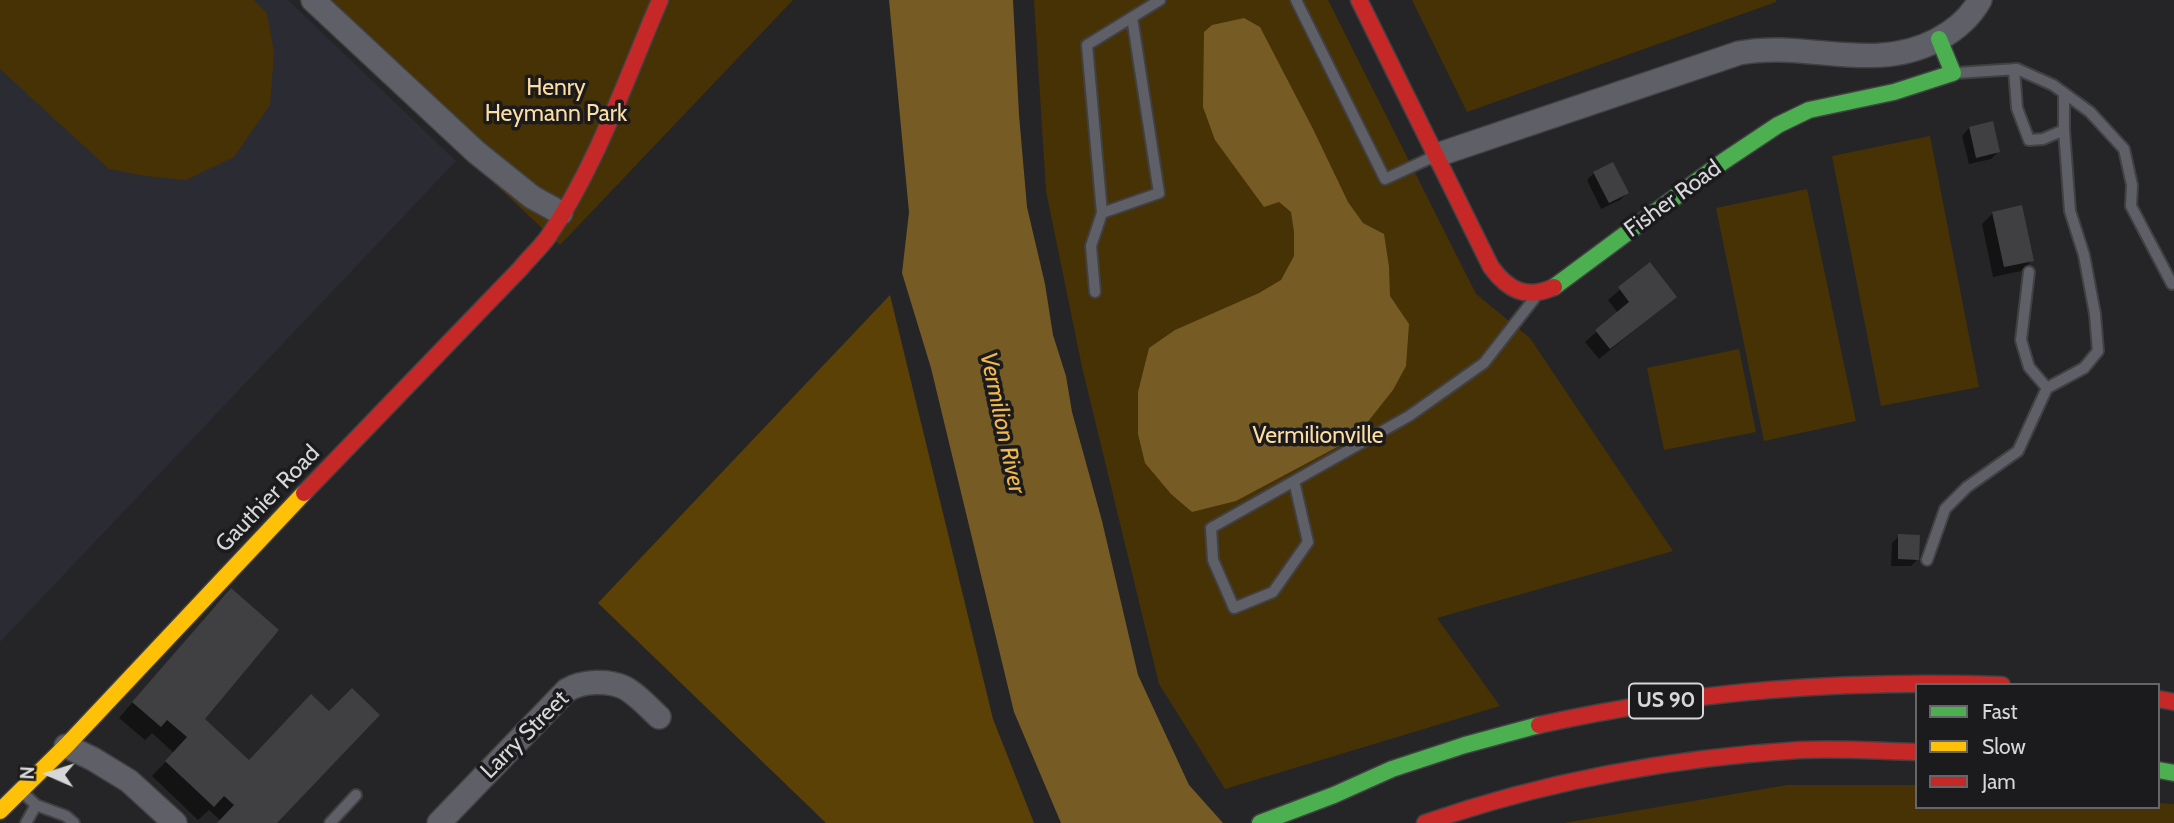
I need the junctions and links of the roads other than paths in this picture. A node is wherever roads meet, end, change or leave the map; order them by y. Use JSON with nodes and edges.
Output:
{"nodes":[{"id":1,"x":313,"y":0,"type":"edge"},
{"id":2,"x":660,"y":0,"type":"edge"},
{"id":3,"x":1160,"y":0,"type":"edge"},
{"id":4,"x":1296,"y":0,"type":"edge"},
{"id":5,"x":1359,"y":0,"type":"edge"},
{"id":6,"x":1980,"y":0,"type":"edge"},
{"id":7,"x":1145,"y":4,"type":"edge"},
{"id":8,"x":1132,"y":17,"type":"junction"},
{"id":9,"x":1939,"y":39,"type":"junction"},
{"id":10,"x":2014,"y":69,"type":"junction"},
{"id":11,"x":1953,"y":73,"type":"junction"},
{"id":12,"x":2064,"y":93,"type":"junction"},
{"id":13,"x":2064,"y":130,"type":"junction"},
{"id":14,"x":1437,"y":155,"type":"junction"},
{"id":15,"x":561,"y":213,"type":"junction"},
{"id":16,"x":1101,"y":214,"type":"junction"},
{"id":17,"x":2029,"y":272,"type":"dead end"},
{"id":18,"x":2173,"y":286,"type":"edge"},
{"id":19,"x":1095,"y":292,"type":"dead end"},
{"id":20,"x":1538,"y":294,"type":"junction"},
{"id":21,"x":2047,"y":388,"type":"junction"},
{"id":22,"x":1294,"y":481,"type":"junction"},
{"id":23,"x":1927,"y":560,"type":"dead end"},
{"id":24,"x":1963,"y":683,"type":"edge"},
{"id":25,"x":659,"y":717,"type":"dead end"},
{"id":26,"x":66,"y":746,"type":"junction"},
{"id":27,"x":1915,"y":752,"type":"edge"},
{"id":28,"x":20,"y":790,"type":"junction"},
{"id":29,"x":356,"y":794,"type":"dead end"},
{"id":30,"x":36,"y":805,"type":"junction"},
{"id":31,"x":0,"y":811,"type":"edge"},
{"id":32,"x":26,"y":823,"type":"edge"},
{"id":33,"x":74,"y":823,"type":"edge"},
{"id":34,"x":175,"y":823,"type":"edge"},
{"id":35,"x":330,"y":823,"type":"edge"},
{"id":36,"x":439,"y":823,"type":"edge"},
{"id":37,"x":1259,"y":823,"type":"edge"},
{"id":38,"x":1424,"y":823,"type":"edge"}],
"edges":[{"from":1,"to":15,"type":"street"},
{"from":2,"to":15,"type":"main road","name":"Gauthier Road"},
{"from":3,"to":7,"type":"lane"},
{"from":4,"to":14,"type":"lane"},
{"from":5,"to":14,"type":"main road"},
{"from":6,"to":9,"type":"street"},
{"from":7,"to":8,"type":"lane"},
{"from":8,"to":16,"type":"lane"},
{"from":8,"to":16,"type":"lane"},
{"from":9,"to":11,"type":"main road"},
{"from":9,"to":14,"type":"street"},
{"from":10,"to":11,"type":"lane"},
{"from":10,"to":12,"type":"lane"},
{"from":10,"to":13,"type":"lane"},
{"from":11,"to":20,"type":"main road","name":"Fisher Road"},
{"from":12,"to":13,"type":"lane"},
{"from":12,"to":18,"type":"lane"},
{"from":13,"to":21,"type":"lane"},
{"from":14,"to":20,"type":"main road"},
{"from":15,"to":26,"type":"main road","name":"Gauthier Road"},
{"from":16,"to":19,"type":"lane"},
{"from":17,"to":21,"type":"lane"},
{"from":20,"to":22,"type":"lane"},
{"from":21,"to":23,"type":"lane"},
{"from":22,"to":22,"type":"lane"},
{"from":24,"to":37,"type":"main road","number":"US 90"},
{"from":25,"to":36,"type":"street","name":"Larry Street"},
{"from":26,"to":28,"type":"main road","name":"Gauthier Road"},
{"from":26,"to":34,"type":"street"},
{"from":27,"to":38,"type":"main road"},
{"from":28,"to":30,"type":"lane"},
{"from":28,"to":31,"type":"main road","name":"Gauthier Road"},
{"from":29,"to":35,"type":"lane"},
{"from":30,"to":32,"type":"lane"},
{"from":30,"to":33,"type":"lane"}]}
